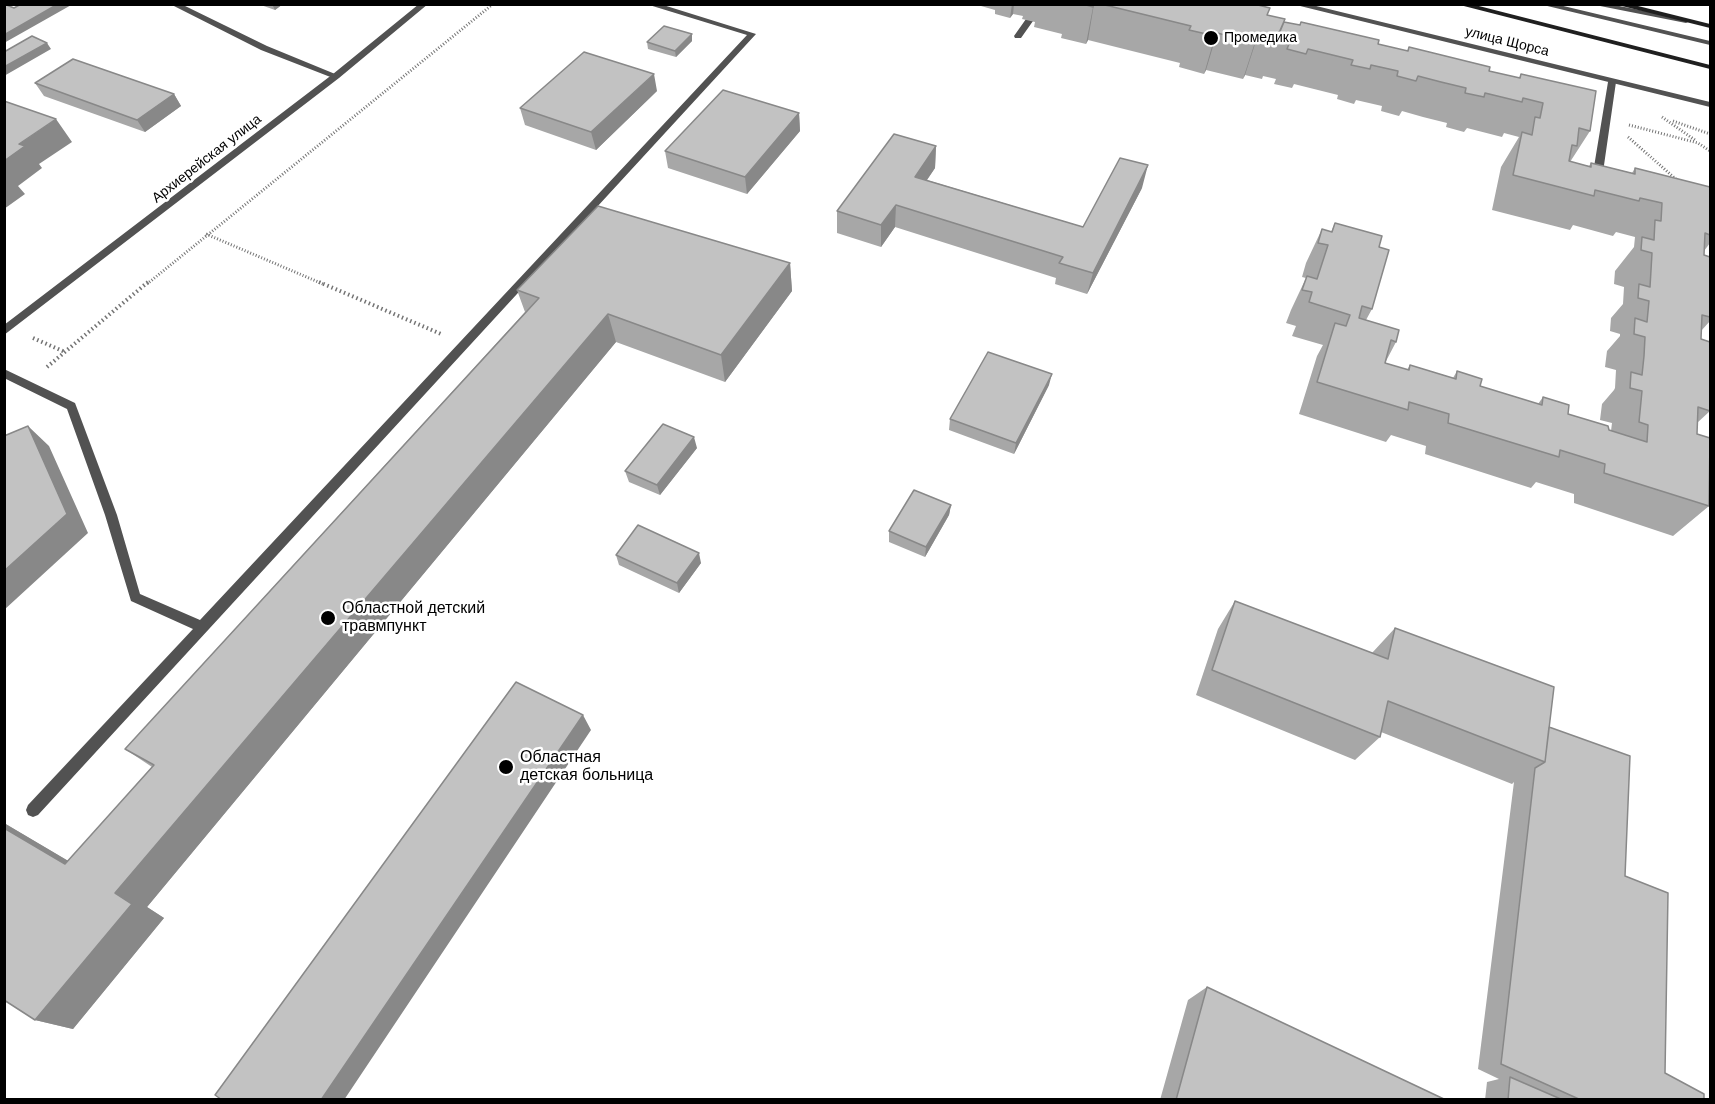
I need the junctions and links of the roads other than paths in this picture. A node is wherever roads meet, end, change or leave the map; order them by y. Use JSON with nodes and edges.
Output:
{"nodes":[{"id":1,"x":174,"y":4,"type":"edge"},
{"id":2,"x":424,"y":4,"type":"edge"},
{"id":3,"x":650,"y":4,"type":"edge"},
{"id":4,"x":1296,"y":4,"type":"edge"},
{"id":5,"x":1460,"y":4,"type":"edge"},
{"id":6,"x":1543,"y":4,"type":"edge"},
{"id":7,"x":1594,"y":4,"type":"edge"},
{"id":8,"x":1618,"y":4,"type":"edge"},
{"id":9,"x":1029,"y":21,"type":"dead end"},
{"id":10,"x":1706,"y":25,"type":"edge"},
{"id":11,"x":1018,"y":36,"type":"dead end"},
{"id":12,"x":1710,"y":43,"type":"edge"},
{"id":13,"x":1710,"y":67,"type":"edge"},
{"id":14,"x":336,"y":76,"type":"junction"},
{"id":15,"x":1612,"y":82,"type":"junction"},
{"id":16,"x":1710,"y":105,"type":"edge"},
{"id":17,"x":1595,"y":189,"type":"edge"},
{"id":18,"x":4,"y":331,"type":"edge"},
{"id":19,"x":4,"y":373,"type":"edge"},
{"id":20,"x":202,"y":627,"type":"junction"},
{"id":21,"x":33,"y":810,"type":"dead end"}],
"edges":[{"from":1,"to":14,"type":"street"},
{"from":2,"to":14,"type":"street","name":"Архиерейская улица"},
{"from":3,"to":20,"type":"street"},
{"from":4,"to":15,"type":"street","name":"улица Щорса"},
{"from":5,"to":13,"type":"main road","name":"улица Щорса"},
{"from":6,"to":12,"type":"street"},
{"from":7,"to":10,"type":"street"},
{"from":8,"to":10,"type":"main road"},
{"from":9,"to":11,"type":"street"},
{"from":14,"to":18,"type":"street","name":"Архиерейская улица"},
{"from":15,"to":16,"type":"street","name":"улица Щорса"},
{"from":15,"to":17,"type":"street"},
{"from":19,"to":20,"type":"street"},
{"from":20,"to":21,"type":"street"}]}
